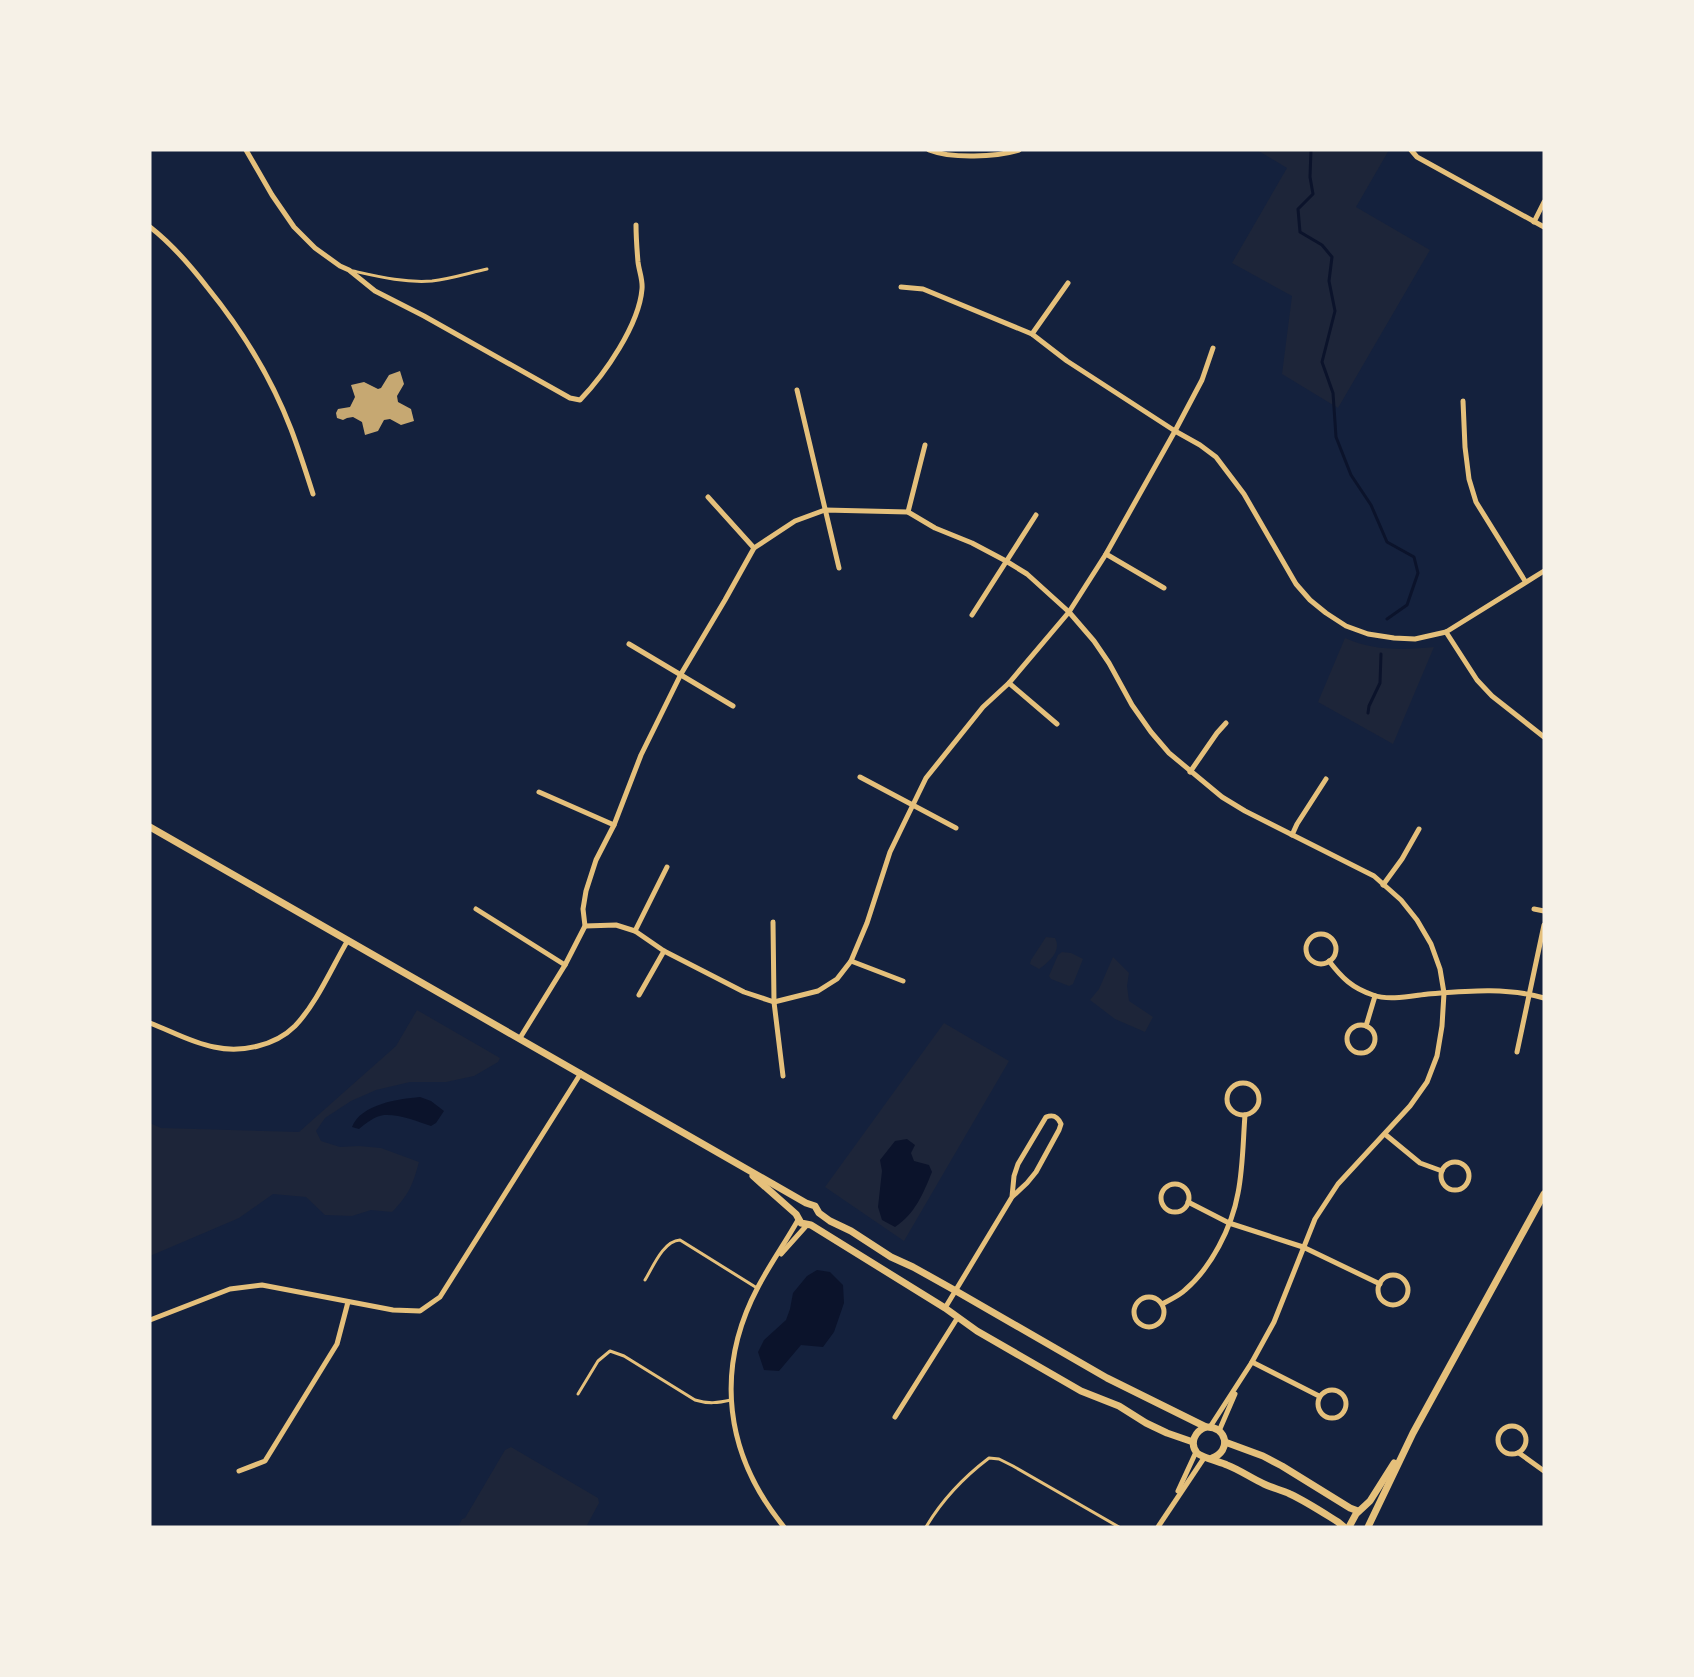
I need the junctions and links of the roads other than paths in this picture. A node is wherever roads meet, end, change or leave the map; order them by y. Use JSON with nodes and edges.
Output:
{"nodes":[{"id":1,"x":246,"y":150,"type":"edge"},
{"id":2,"x":929,"y":150,"type":"edge"},
{"id":3,"x":1019,"y":150,"type":"edge"},
{"id":4,"x":1411,"y":150,"type":"edge"},
{"id":5,"x":964,"y":153,"type":"edge"},
{"id":6,"x":1544,"y":202,"type":"edge"},
{"id":7,"x":1533,"y":222,"type":"junction"},
{"id":8,"x":636,"y":225,"type":"dead end"},
{"id":9,"x":150,"y":227,"type":"edge"},
{"id":10,"x":1544,"y":227,"type":"edge"},
{"id":11,"x":487,"y":269,"type":"dead end"},
{"id":12,"x":349,"y":270,"type":"junction"},
{"id":13,"x":1068,"y":283,"type":"dead end"},
{"id":14,"x":901,"y":287,"type":"dead end"},
{"id":15,"x":1032,"y":334,"type":"junction"},
{"id":16,"x":1213,"y":348,"type":"dead end"},
{"id":17,"x":796,"y":390,"type":"dead end"},
{"id":18,"x":1463,"y":401,"type":"dead end"},
{"id":19,"x":1175,"y":431,"type":"junction"},
{"id":20,"x":925,"y":445,"type":"dead end"},
{"id":21,"x":314,"y":494,"type":"dead end"},
{"id":22,"x":708,"y":496,"type":"dead end"},
{"id":23,"x":825,"y":510,"type":"junction"},
{"id":24,"x":908,"y":512,"type":"junction"},
{"id":25,"x":1036,"y":515,"type":"dead end"},
{"id":26,"x":754,"y":548,"type":"junction"},
{"id":27,"x":1106,"y":554,"type":"junction"},
{"id":28,"x":1006,"y":561,"type":"junction"},
{"id":29,"x":839,"y":568,"type":"dead end"},
{"id":30,"x":1544,"y":571,"type":"edge"},
{"id":31,"x":1525,"y":581,"type":"junction"},
{"id":32,"x":1164,"y":588,"type":"dead end"},
{"id":33,"x":1069,"y":612,"type":"junction"},
{"id":34,"x":972,"y":615,"type":"dead end"},
{"id":35,"x":1446,"y":632,"type":"junction"},
{"id":36,"x":629,"y":644,"type":"dead end"},
{"id":37,"x":681,"y":674,"type":"junction"},
{"id":38,"x":1009,"y":683,"type":"junction"},
{"id":39,"x":733,"y":706,"type":"dead end"},
{"id":40,"x":1226,"y":723,"type":"dead end"},
{"id":41,"x":1057,"y":724,"type":"dead end"},
{"id":42,"x":1544,"y":737,"type":"edge"},
{"id":43,"x":1190,"y":772,"type":"junction"},
{"id":44,"x":860,"y":777,"type":"dead end"},
{"id":45,"x":1326,"y":779,"type":"dead end"},
{"id":46,"x":539,"y":792,"type":"dead end"},
{"id":47,"x":911,"y":805,"type":"junction"},
{"id":48,"x":614,"y":825,"type":"junction"},
{"id":49,"x":150,"y":827,"type":"edge"},
{"id":50,"x":956,"y":828,"type":"dead end"},
{"id":51,"x":1419,"y":829,"type":"dead end"},
{"id":52,"x":1292,"y":834,"type":"junction"},
{"id":53,"x":667,"y":867,"type":"dead end"},
{"id":54,"x":1383,"y":885,"type":"junction"},
{"id":55,"x":476,"y":909,"type":"dead end"},
{"id":56,"x":1534,"y":909,"type":"dead end"},
{"id":57,"x":1544,"y":911,"type":"edge"},
{"id":58,"x":773,"y":922,"type":"dead end"},
{"id":59,"x":1544,"y":925,"type":"edge"},
{"id":60,"x":585,"y":926,"type":"junction"},
{"id":61,"x":635,"y":931,"type":"junction"},
{"id":62,"x":348,"y":940,"type":"junction"},
{"id":63,"x":664,"y":951,"type":"junction"},
{"id":64,"x":851,"y":961,"type":"junction"},
{"id":65,"x":1329,"y":962,"type":"junction"},
{"id":66,"x":565,"y":965,"type":"junction"},
{"id":67,"x":903,"y":981,"type":"dead end"},
{"id":68,"x":1444,"y":993,"type":"junction"},
{"id":69,"x":1529,"y":994,"type":"junction"},
{"id":70,"x":639,"y":995,"type":"dead end"},
{"id":71,"x":1375,"y":996,"type":"junction"},
{"id":72,"x":1544,"y":998,"type":"edge"},
{"id":73,"x":774,"y":1002,"type":"junction"},
{"id":74,"x":150,"y":1023,"type":"edge"},
{"id":75,"x":1366,"y":1026,"type":"junction"},
{"id":76,"x":520,"y":1038,"type":"junction"},
{"id":77,"x":1517,"y":1052,"type":"dead end"},
{"id":78,"x":581,"y":1073,"type":"junction"},
{"id":79,"x":783,"y":1076,"type":"dead end"},
{"id":80,"x":1245,"y":1115,"type":"junction"},
{"id":81,"x":1386,"y":1135,"type":"junction"},
{"id":82,"x":741,"y":1166,"type":"junction"},
{"id":83,"x":1442,"y":1171,"type":"junction"},
{"id":84,"x":1544,"y":1194,"type":"edge"},
{"id":85,"x":1012,"y":1197,"type":"junction"},
{"id":86,"x":1188,"y":1202,"type":"junction"},
{"id":87,"x":806,"y":1203,"type":"junction"},
{"id":88,"x":819,"y":1213,"type":"junction"},
{"id":89,"x":797,"y":1217,"type":"junction"},
{"id":90,"x":1229,"y":1223,"type":"junction"},
{"id":91,"x":809,"y":1225,"type":"junction"},
{"id":92,"x":1304,"y":1247,"type":"junction"},
{"id":93,"x":772,"y":1264,"type":"junction"},
{"id":94,"x":645,"y":1280,"type":"dead end"},
{"id":95,"x":1380,"y":1284,"type":"junction"},
{"id":96,"x":758,"y":1288,"type":"junction"},
{"id":97,"x":956,"y":1291,"type":"junction"},
{"id":98,"x":348,"y":1302,"type":"junction"},
{"id":99,"x":1162,"y":1304,"type":"junction"},
{"id":100,"x":945,"y":1308,"type":"junction"},
{"id":101,"x":958,"y":1317,"type":"junction"},
{"id":102,"x":150,"y":1320,"type":"edge"},
{"id":103,"x":1252,"y":1362,"type":"junction"},
{"id":104,"x":1240,"y":1382,"type":"junction"},
{"id":105,"x":578,"y":1394,"type":"dead end"},
{"id":106,"x":1319,"y":1396,"type":"junction"},
{"id":107,"x":731,"y":1400,"type":"junction"},
{"id":108,"x":895,"y":1417,"type":"dead end"},
{"id":109,"x":1208,"y":1427,"type":"junction"},
{"id":110,"x":1219,"y":1431,"type":"junction"},
{"id":111,"x":1413,"y":1433,"type":"junction"},
{"id":112,"x":1193,"y":1442,"type":"junction"},
{"id":113,"x":1225,"y":1442,"type":"junction"},
{"id":114,"x":1196,"y":1452,"type":"junction"},
{"id":115,"x":1519,"y":1453,"type":"junction"},
{"id":116,"x":1208,"y":1458,"type":"junction"},
{"id":117,"x":239,"y":1471,"type":"dead end"},
{"id":118,"x":1544,"y":1471,"type":"edge"},
{"id":119,"x":1171,"y":1506,"type":"junction"},
{"id":120,"x":1360,"y":1510,"type":"junction"},
{"id":121,"x":1372,"y":1523,"type":"edge"},
{"id":122,"x":784,"y":1527,"type":"edge"},
{"id":123,"x":926,"y":1527,"type":"edge"},
{"id":124,"x":1119,"y":1527,"type":"edge"},
{"id":125,"x":1158,"y":1527,"type":"edge"},
{"id":126,"x":1344,"y":1527,"type":"edge"},
{"id":127,"x":1349,"y":1527,"type":"edge"}],
"edges":[{"from":1,"to":12,"type":"street"},
{"from":2,"to":5,"type":"street"},
{"from":3,"to":5,"type":"street"},
{"from":4,"to":7,"type":"street"},
{"from":6,"to":7,"type":"street"},
{"from":7,"to":10,"type":"street"},
{"from":8,"to":12,"type":"street"},
{"from":9,"to":21,"type":"street"},
{"from":11,"to":12,"type":"lane"},
{"from":13,"to":15,"type":"street"},
{"from":14,"to":15,"type":"street"},
{"from":15,"to":19,"type":"street"},
{"from":16,"to":19,"type":"street"},
{"from":17,"to":23,"type":"street"},
{"from":18,"to":31,"type":"street"},
{"from":19,"to":27,"type":"street"},
{"from":19,"to":35,"type":"street"},
{"from":20,"to":24,"type":"street"},
{"from":22,"to":26,"type":"street"},
{"from":23,"to":24,"type":"street"},
{"from":23,"to":26,"type":"street"},
{"from":23,"to":29,"type":"street"},
{"from":24,"to":28,"type":"street"},
{"from":25,"to":28,"type":"street"},
{"from":26,"to":37,"type":"street"},
{"from":27,"to":32,"type":"street"},
{"from":27,"to":33,"type":"street"},
{"from":28,"to":33,"type":"street"},
{"from":28,"to":34,"type":"street"},
{"from":30,"to":31,"type":"street"},
{"from":31,"to":35,"type":"street"},
{"from":33,"to":38,"type":"street"},
{"from":33,"to":43,"type":"street"},
{"from":35,"to":42,"type":"street"},
{"from":36,"to":37,"type":"street"},
{"from":37,"to":39,"type":"street"},
{"from":37,"to":48,"type":"street"},
{"from":38,"to":41,"type":"street"},
{"from":38,"to":47,"type":"street"},
{"from":40,"to":43,"type":"street"},
{"from":43,"to":52,"type":"street"},
{"from":44,"to":47,"type":"street"},
{"from":45,"to":52,"type":"street"},
{"from":46,"to":48,"type":"street"},
{"from":47,"to":50,"type":"street"},
{"from":47,"to":64,"type":"street"},
{"from":48,"to":60,"type":"street"},
{"from":49,"to":62,"type":"street"},
{"from":51,"to":54,"type":"street"},
{"from":52,"to":54,"type":"street"},
{"from":53,"to":61,"type":"street"},
{"from":54,"to":68,"type":"street"},
{"from":55,"to":66,"type":"street"},
{"from":56,"to":57,"type":"street"},
{"from":58,"to":73,"type":"street"},
{"from":59,"to":69,"type":"street"},
{"from":60,"to":61,"type":"street"},
{"from":60,"to":66,"type":"street"},
{"from":61,"to":63,"type":"street"},
{"from":62,"to":74,"type":"street"},
{"from":62,"to":76,"type":"street"},
{"from":63,"to":70,"type":"street"},
{"from":63,"to":73,"type":"street"},
{"from":64,"to":67,"type":"street"},
{"from":64,"to":73,"type":"street"},
{"from":65,"to":65,"type":"street"},
{"from":65,"to":71,"type":"street"},
{"from":66,"to":76,"type":"street"},
{"from":68,"to":69,"type":"street"},
{"from":68,"to":71,"type":"street"},
{"from":68,"to":81,"type":"street"},
{"from":69,"to":72,"type":"street"},
{"from":69,"to":77,"type":"street"},
{"from":71,"to":75,"type":"street"},
{"from":73,"to":79,"type":"street"},
{"from":75,"to":75,"type":"street"},
{"from":76,"to":78,"type":"street"},
{"from":78,"to":82,"type":"street"},
{"from":78,"to":98,"type":"street"},
{"from":80,"to":80,"type":"street"},
{"from":80,"to":90,"type":"street"},
{"from":81,"to":83,"type":"street"},
{"from":81,"to":92,"type":"street"},
{"from":82,"to":87,"type":"street"},
{"from":82,"to":89,"type":"street"},
{"from":83,"to":83,"type":"street"},
{"from":84,"to":111,"type":"street"},
{"from":85,"to":85,"type":"street"},
{"from":85,"to":97,"type":"street"},
{"from":86,"to":86,"type":"street"},
{"from":86,"to":90,"type":"street"},
{"from":87,"to":88,"type":"street"},
{"from":87,"to":89,"type":"street"},
{"from":88,"to":91,"type":"street"},
{"from":88,"to":97,"type":"street"},
{"from":89,"to":91,"type":"street"},
{"from":89,"to":93,"type":"street"},
{"from":90,"to":92,"type":"street"},
{"from":90,"to":99,"type":"street"},
{"from":91,"to":93,"type":"street"},
{"from":91,"to":100,"type":"street"},
{"from":92,"to":95,"type":"street"},
{"from":92,"to":103,"type":"street"},
{"from":93,"to":96,"type":"street"},
{"from":94,"to":96,"type":"lane"},
{"from":95,"to":95,"type":"street"},
{"from":96,"to":107,"type":"street"},
{"from":97,"to":100,"type":"street"},
{"from":97,"to":109,"type":"street"},
{"from":98,"to":102,"type":"street"},
{"from":98,"to":117,"type":"street"},
{"from":99,"to":99,"type":"street"},
{"from":100,"to":101,"type":"street"},
{"from":101,"to":108,"type":"street"},
{"from":101,"to":112,"type":"street"},
{"from":103,"to":104,"type":"street"},
{"from":103,"to":106,"type":"street"},
{"from":104,"to":109,"type":"street"},
{"from":104,"to":110,"type":"street"},
{"from":105,"to":107,"type":"lane"},
{"from":106,"to":106,"type":"street"},
{"from":107,"to":122,"type":"street"},
{"from":109,"to":110,"type":"street"},
{"from":109,"to":112,"type":"street"},
{"from":110,"to":113,"type":"street"},
{"from":111,"to":120,"type":"street"},
{"from":111,"to":121,"type":"street"},
{"from":112,"to":114,"type":"street"},
{"from":113,"to":116,"type":"street"},
{"from":113,"to":120,"type":"street"},
{"from":114,"to":116,"type":"street"},
{"from":114,"to":119,"type":"street"},
{"from":115,"to":115,"type":"street"},
{"from":115,"to":118,"type":"street"},
{"from":116,"to":119,"type":"street"},
{"from":116,"to":126,"type":"street"},
{"from":119,"to":125,"type":"street"},
{"from":120,"to":121,"type":"street"},
{"from":120,"to":127,"type":"street"},
{"from":123,"to":124,"type":"lane"}]}
